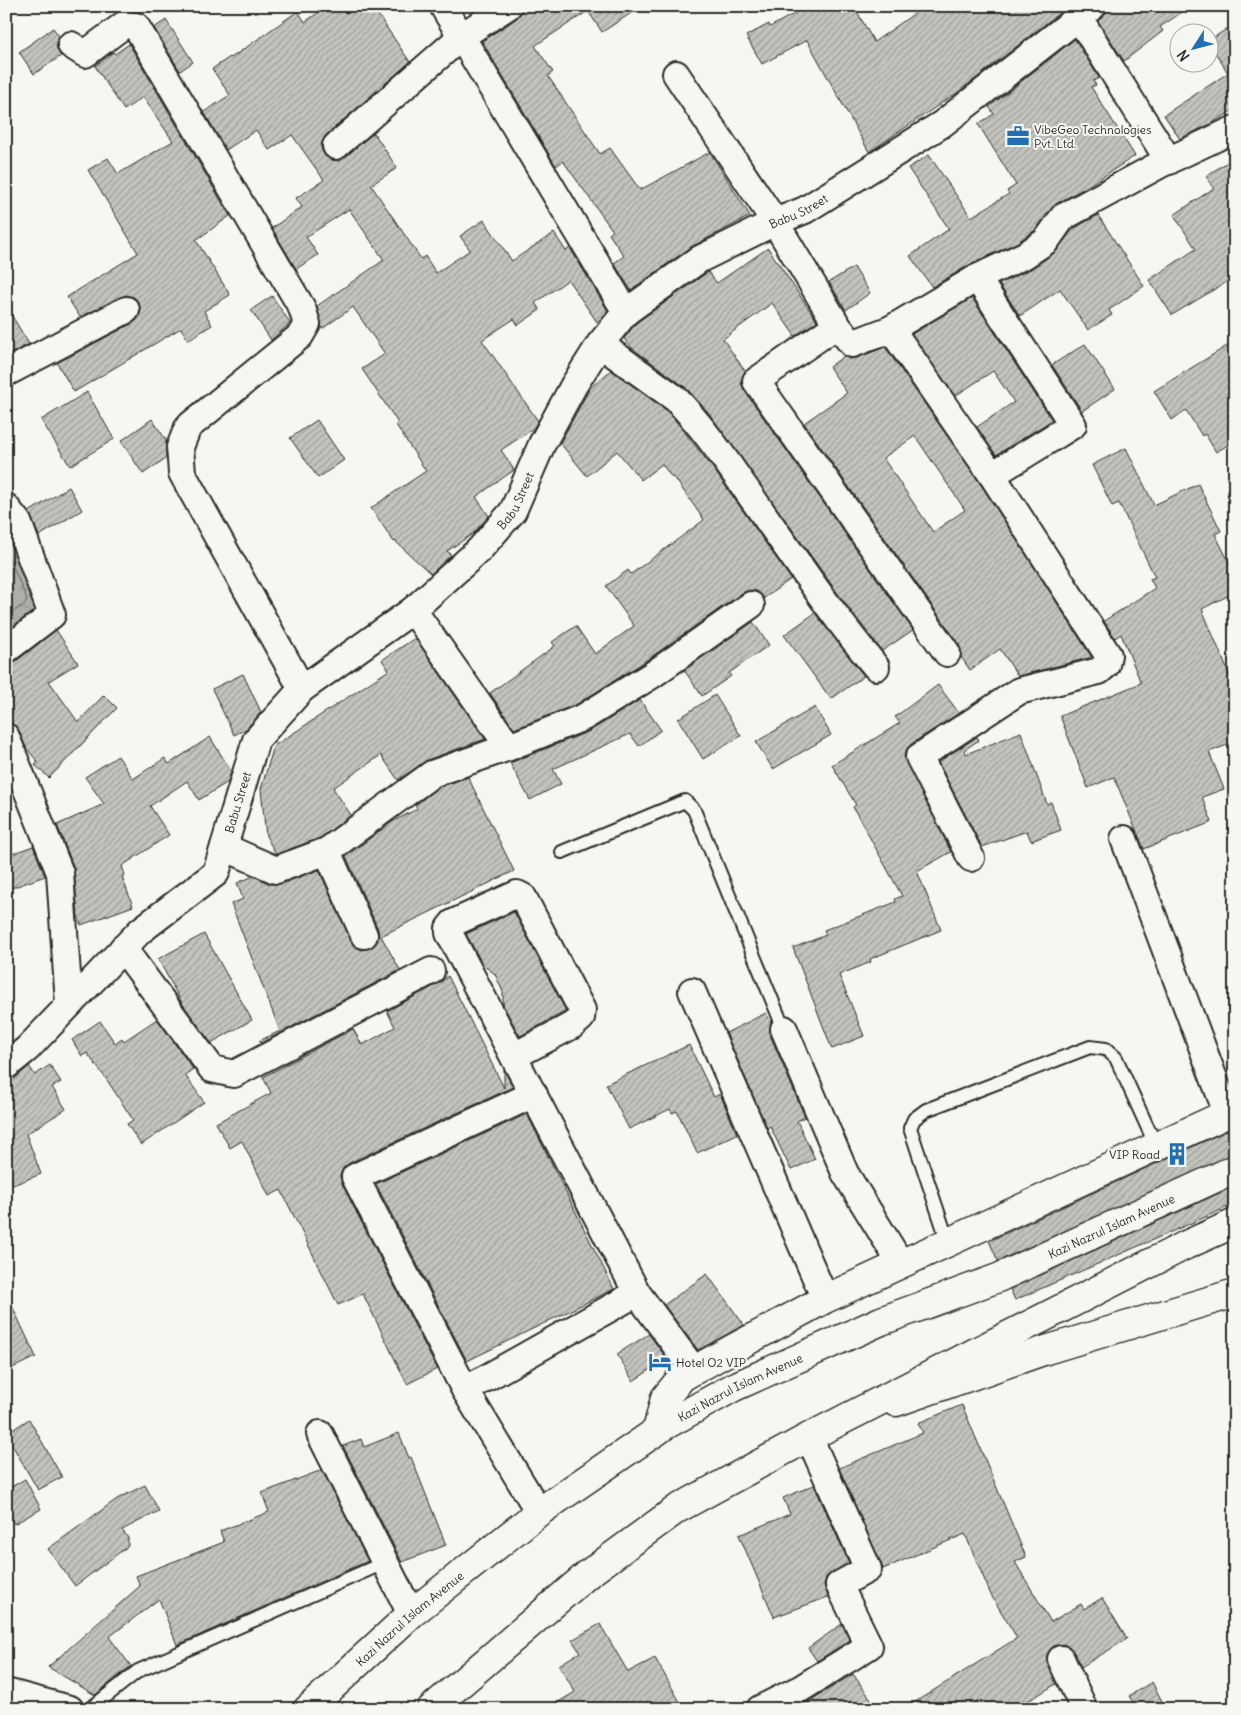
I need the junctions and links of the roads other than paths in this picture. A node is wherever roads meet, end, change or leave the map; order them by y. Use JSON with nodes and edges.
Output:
{"nodes":[{"id":1,"x":443,"y":6,"type":"edge"},
{"id":2,"x":508,"y":6,"type":"edge"},
{"id":3,"x":1086,"y":12,"type":"edge"},
{"id":4,"x":462,"y":36,"type":"junction"},
{"id":5,"x":71,"y":45,"type":"dead end"},
{"id":6,"x":676,"y":74,"type":"dead end"},
{"id":7,"x":1235,"y":129,"type":"edge"},
{"id":8,"x":336,"y":146,"type":"dead end"},
{"id":9,"x":1169,"y":161,"type":"junction"},
{"id":10,"x":775,"y":222,"type":"junction"},
{"id":11,"x":977,"y":278,"type":"junction"},
{"id":12,"x":126,"y":310,"type":"dead end"},
{"id":13,"x":626,"y":312,"type":"junction"},
{"id":14,"x":837,"y":325,"type":"junction"},
{"id":15,"x":891,"y":330,"type":"junction"},
{"id":16,"x":600,"y":344,"type":"junction"},
{"id":17,"x":6,"y":373,"type":"edge"},
{"id":18,"x":992,"y":475,"type":"junction"},
{"id":19,"x":6,"y":507,"type":"edge"},
{"id":20,"x":751,"y":605,"type":"dead end"},
{"id":21,"x":414,"y":610,"type":"junction"},
{"id":22,"x":6,"y":650,"type":"edge"},
{"id":23,"x":947,"y":653,"type":"dead end"},
{"id":24,"x":876,"y":666,"type":"dead end"},
{"id":25,"x":302,"y":689,"type":"junction"},
{"id":26,"x":6,"y":737,"type":"edge"},
{"id":27,"x":509,"y":747,"type":"junction"},
{"id":28,"x":1124,"y":839,"type":"dead end"},
{"id":29,"x":224,"y":847,"type":"junction"},
{"id":30,"x":327,"y":851,"type":"junction"},
{"id":31,"x":562,"y":852,"type":"dead end"},
{"id":32,"x":971,"y":858,"type":"dead end"},
{"id":33,"x":364,"y":935,"type":"dead end"},
{"id":34,"x":123,"y":948,"type":"junction"},
{"id":35,"x":431,"y":971,"type":"dead end"},
{"id":36,"x":692,"y":991,"type":"dead end"},
{"id":37,"x":69,"y":1004,"type":"junction"},
{"id":38,"x":784,"y":1029,"type":"joint"},
{"id":39,"x":514,"y":1056,"type":"junction"},
{"id":40,"x":6,"y":1066,"type":"edge"},
{"id":41,"x":534,"y":1094,"type":"junction"},
{"id":42,"x":1231,"y":1112,"type":"edge"},
{"id":43,"x":1156,"y":1146,"type":"junction"},
{"id":44,"x":1231,"y":1179,"type":"edge"},
{"id":45,"x":1235,"y":1223,"type":"edge"},
{"id":46,"x":948,"y":1242,"type":"junction"},
{"id":47,"x":902,"y":1264,"type":"junction"},
{"id":48,"x":1235,"y":1292,"type":"edge"},
{"id":49,"x":637,"y":1293,"type":"junction"},
{"id":50,"x":825,"y":1299,"type":"junction"},
{"id":51,"x":694,"y":1370,"type":"junction"},
{"id":52,"x":465,"y":1390,"type":"junction"},
{"id":53,"x":834,"y":1424,"type":"junction"},
{"id":54,"x":657,"y":1431,"type":"junction"},
{"id":55,"x":320,"y":1434,"type":"dead end"},
{"id":56,"x":808,"y":1437,"type":"junction"},
{"id":57,"x":539,"y":1512,"type":"junction"},
{"id":58,"x":386,"y":1562,"type":"junction"},
{"id":59,"x":411,"y":1614,"type":"junction"},
{"id":60,"x":1061,"y":1659,"type":"dead end"},
{"id":61,"x":6,"y":1692,"type":"edge"},
{"id":62,"x":70,"y":1709,"type":"edge"},
{"id":63,"x":90,"y":1709,"type":"edge"},
{"id":64,"x":308,"y":1709,"type":"edge"},
{"id":65,"x":430,"y":1709,"type":"edge"},
{"id":66,"x":760,"y":1709,"type":"edge"},
{"id":67,"x":1084,"y":1709,"type":"edge"}],
"edges":[{"from":1,"to":4,"type":"street"},
{"from":2,"to":4,"type":"street"},
{"from":3,"to":9,"type":"street"},
{"from":3,"to":10,"type":"street","name":"Babu Street"},
{"from":4,"to":8,"type":"street"},
{"from":4,"to":13,"type":"street"},
{"from":5,"to":25,"type":"street"},
{"from":6,"to":10,"type":"street"},
{"from":7,"to":9,"type":"street"},
{"from":9,"to":11,"type":"street"},
{"from":10,"to":13,"type":"street","name":"Babu Street"},
{"from":10,"to":14,"type":"street"},
{"from":11,"to":15,"type":"street"},
{"from":11,"to":18,"type":"street"},
{"from":12,"to":17,"type":"street"},
{"from":13,"to":16,"type":"street","name":"Babu Street"},
{"from":14,"to":15,"type":"street"},
{"from":14,"to":23,"type":"street"},
{"from":15,"to":18,"type":"street"},
{"from":16,"to":21,"type":"street","name":"Babu Street"},
{"from":16,"to":24,"type":"street"},
{"from":18,"to":32,"type":"street"},
{"from":19,"to":22,"type":"street"},
{"from":20,"to":27,"type":"street"},
{"from":21,"to":25,"type":"street","name":"Babu Street"},
{"from":21,"to":27,"type":"street"},
{"from":25,"to":29,"type":"street","name":"Babu Street"},
{"from":26,"to":37,"type":"street"},
{"from":27,"to":30,"type":"street"},
{"from":28,"to":42,"type":"street"},
{"from":29,"to":30,"type":"street"},
{"from":29,"to":34,"type":"street","name":"Babu Street"},
{"from":30,"to":33,"type":"street"},
{"from":31,"to":38,"type":"lane"},
{"from":34,"to":35,"type":"street"},
{"from":34,"to":37,"type":"street","name":"Babu Street"},
{"from":36,"to":50,"type":"street"},
{"from":37,"to":40,"type":"street","name":"Babu Street"},
{"from":38,"to":47,"type":"street"},
{"from":39,"to":39,"type":"street"},
{"from":39,"to":41,"type":"street"},
{"from":41,"to":49,"type":"street"},
{"from":41,"to":52,"type":"street"},
{"from":42,"to":43,"type":"main road"},
{"from":43,"to":46,"type":"main road"},
{"from":43,"to":46,"type":"lane"},
{"from":44,"to":54,"type":"main road","name":"Kazi Nazrul Islam Avenue"},
{"from":45,"to":53,"type":"main road"},
{"from":46,"to":47,"type":"main road"},
{"from":47,"to":50,"type":"main road"},
{"from":48,"to":53,"type":"main road"},
{"from":49,"to":51,"type":"street"},
{"from":49,"to":52,"type":"street"},
{"from":50,"to":51,"type":"main road"},
{"from":51,"to":54,"type":"main road"},
{"from":52,"to":57,"type":"street"},
{"from":53,"to":56,"type":"main road"},
{"from":54,"to":57,"type":"main road","name":"Kazi Nazrul Islam Avenue"},
{"from":55,"to":58,"type":"street"},
{"from":56,"to":65,"type":"main road"},
{"from":56,"to":66,"type":"street"},
{"from":57,"to":59,"type":"main road","name":"Kazi Nazrul Islam Avenue"},
{"from":58,"to":59,"type":"street"},
{"from":58,"to":63,"type":"lane"},
{"from":59,"to":64,"type":"main road","name":"Kazi Nazrul Islam Avenue"},
{"from":60,"to":67,"type":"street"},
{"from":61,"to":62,"type":"street"}]}
